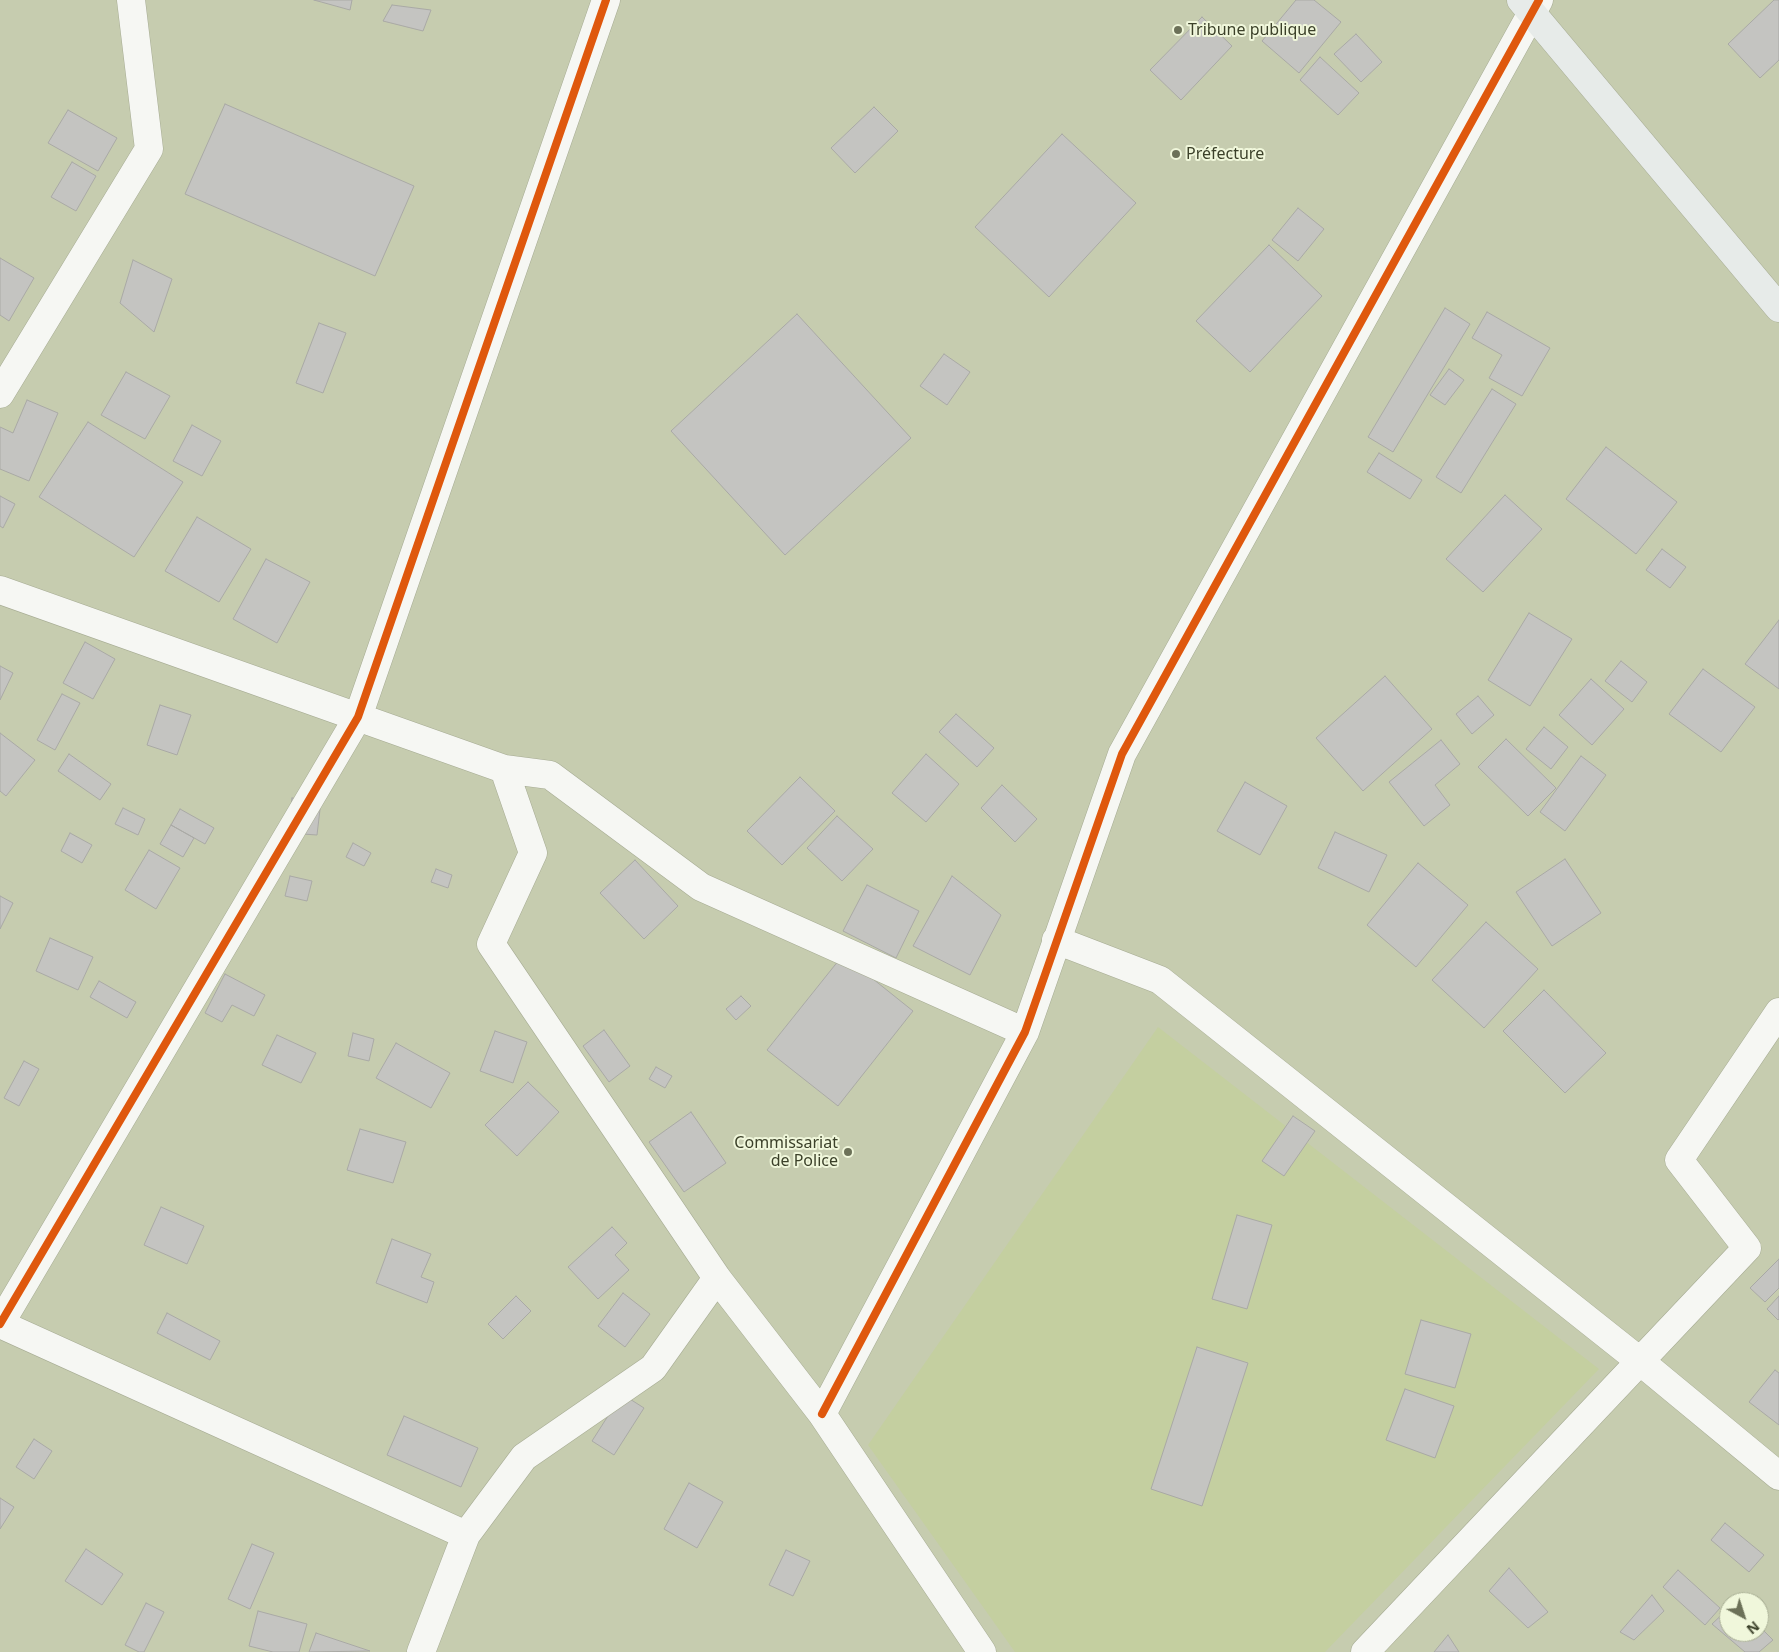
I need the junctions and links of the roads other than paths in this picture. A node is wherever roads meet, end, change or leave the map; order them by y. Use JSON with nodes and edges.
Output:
{"nodes":[{"id":1,"x":131,"y":0,"type":"edge"},
{"id":2,"x":606,"y":0,"type":"edge"},
{"id":3,"x":1530,"y":4,"type":"edge"},
{"id":4,"x":1779,"y":308,"type":"edge"},
{"id":5,"x":0,"y":394,"type":"edge"},
{"id":6,"x":0,"y":590,"type":"edge"},
{"id":7,"x":358,"y":717,"type":"junction"},
{"id":8,"x":504,"y":769,"type":"junction"},
{"id":9,"x":1056,"y":940,"type":"junction"},
{"id":10,"x":1779,"y":1012,"type":"edge"},
{"id":11,"x":1025,"y":1032,"type":"junction"},
{"id":12,"x":717,"y":1278,"type":"junction"},
{"id":13,"x":0,"y":1324,"type":"edge"},
{"id":14,"x":1641,"y":1362,"type":"junction"},
{"id":15,"x":822,"y":1414,"type":"junction"},
{"id":16,"x":1779,"y":1476,"type":"edge"},
{"id":17,"x":466,"y":1535,"type":"junction"},
{"id":18,"x":421,"y":1652,"type":"edge"},
{"id":19,"x":982,"y":1652,"type":"edge"},
{"id":20,"x":1364,"y":1652,"type":"edge"}],
"edges":[{"from":1,"to":5,"type":"street"},
{"from":2,"to":7,"type":"street"},
{"from":3,"to":4,"type":"street"},
{"from":3,"to":9,"type":"street"},
{"from":6,"to":7,"type":"street"},
{"from":7,"to":8,"type":"street"},
{"from":7,"to":13,"type":"street"},
{"from":8,"to":11,"type":"street"},
{"from":8,"to":12,"type":"street"},
{"from":9,"to":11,"type":"street"},
{"from":9,"to":14,"type":"street"},
{"from":10,"to":14,"type":"street"},
{"from":11,"to":15,"type":"street"},
{"from":12,"to":15,"type":"street"},
{"from":12,"to":17,"type":"street"},
{"from":13,"to":17,"type":"street"},
{"from":14,"to":16,"type":"street"},
{"from":14,"to":20,"type":"street"},
{"from":15,"to":19,"type":"street"},
{"from":17,"to":18,"type":"street"}]}
